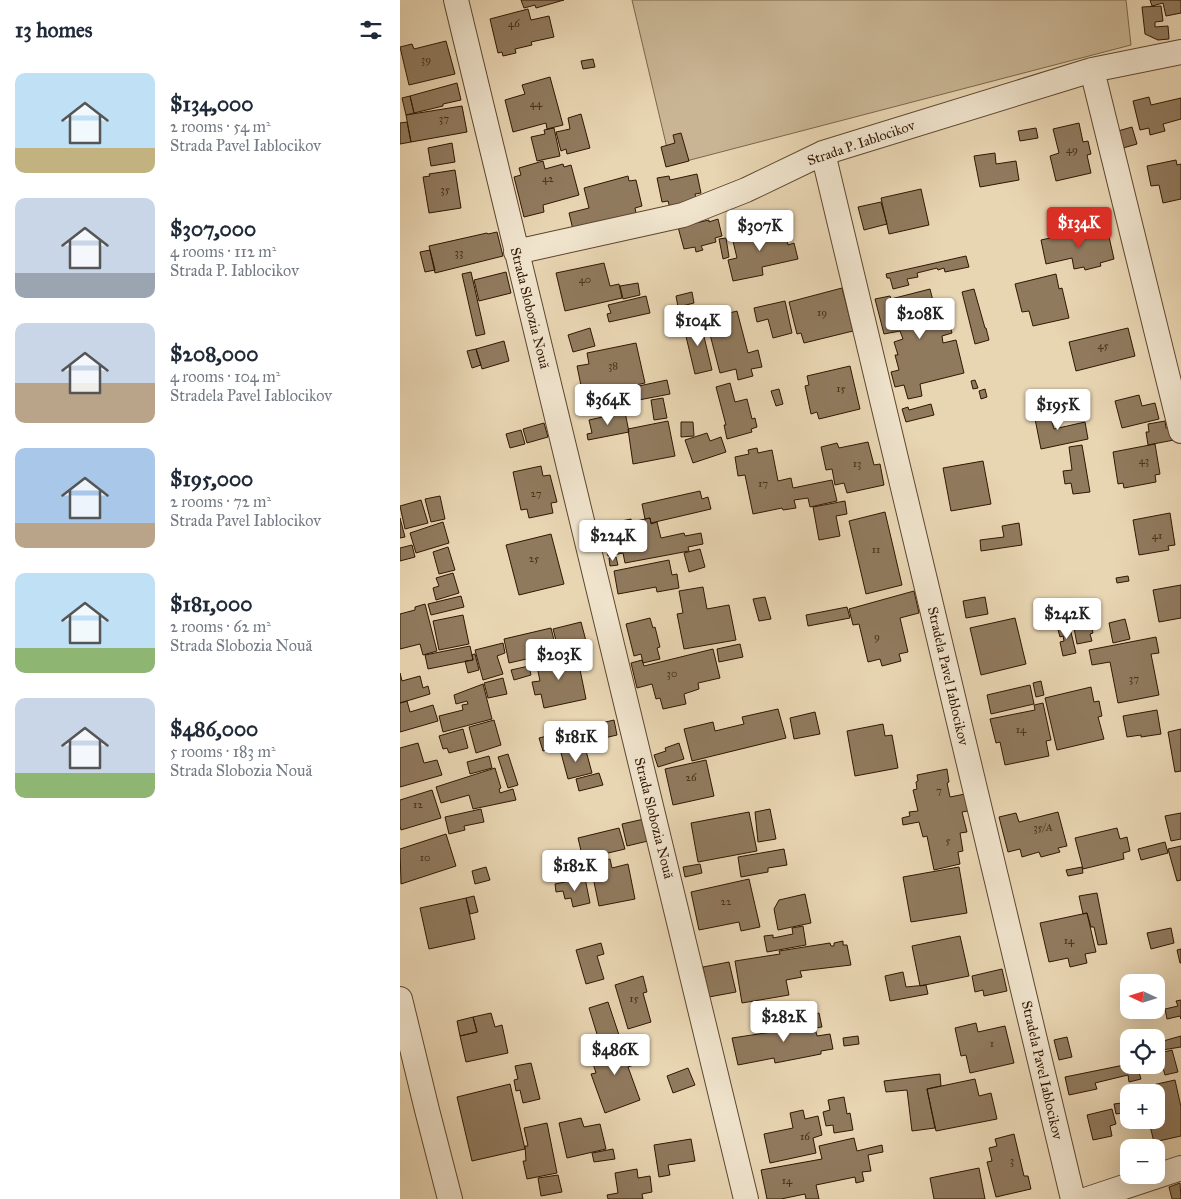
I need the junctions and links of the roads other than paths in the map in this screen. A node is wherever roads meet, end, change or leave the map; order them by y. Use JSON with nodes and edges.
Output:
{"nodes":[{"id":1,"x":456,"y":0,"type":"edge"},
{"id":2,"x":1181,"y":52,"type":"edge"},
{"id":3,"x":1092,"y":70,"type":"junction"},
{"id":4,"x":823,"y":153,"type":"junction"},
{"id":5,"x":516,"y":252,"type":"junction"},
{"id":6,"x":1181,"y":431,"type":"edge"},
{"id":7,"x":400,"y":999,"type":"edge"},
{"id":8,"x":1181,"y":1168,"type":"edge"},
{"id":9,"x":450,"y":1199,"type":"edge"},
{"id":10,"x":746,"y":1199,"type":"edge"},
{"id":11,"x":1073,"y":1199,"type":"edge"},
{"id":12,"x":1088,"y":1199,"type":"edge"}],
"edges":[{"from":1,"to":5,"type":"street","name":"Strada Slobozia Nouă"},
{"from":2,"to":3,"type":"street","name":"Strada P. Iablocikov"},
{"from":3,"to":4,"type":"street","name":"Strada P. Iablocikov"},
{"from":3,"to":6,"type":"street"},
{"from":4,"to":5,"type":"street","name":"Strada P. Iablocikov"},
{"from":4,"to":11,"type":"street","name":"Stradela Pavel Iablocikov"},
{"from":5,"to":10,"type":"street","name":"Strada Slobozia Nouă"},
{"from":7,"to":9,"type":"street"},
{"from":8,"to":12,"type":"street"}]}
